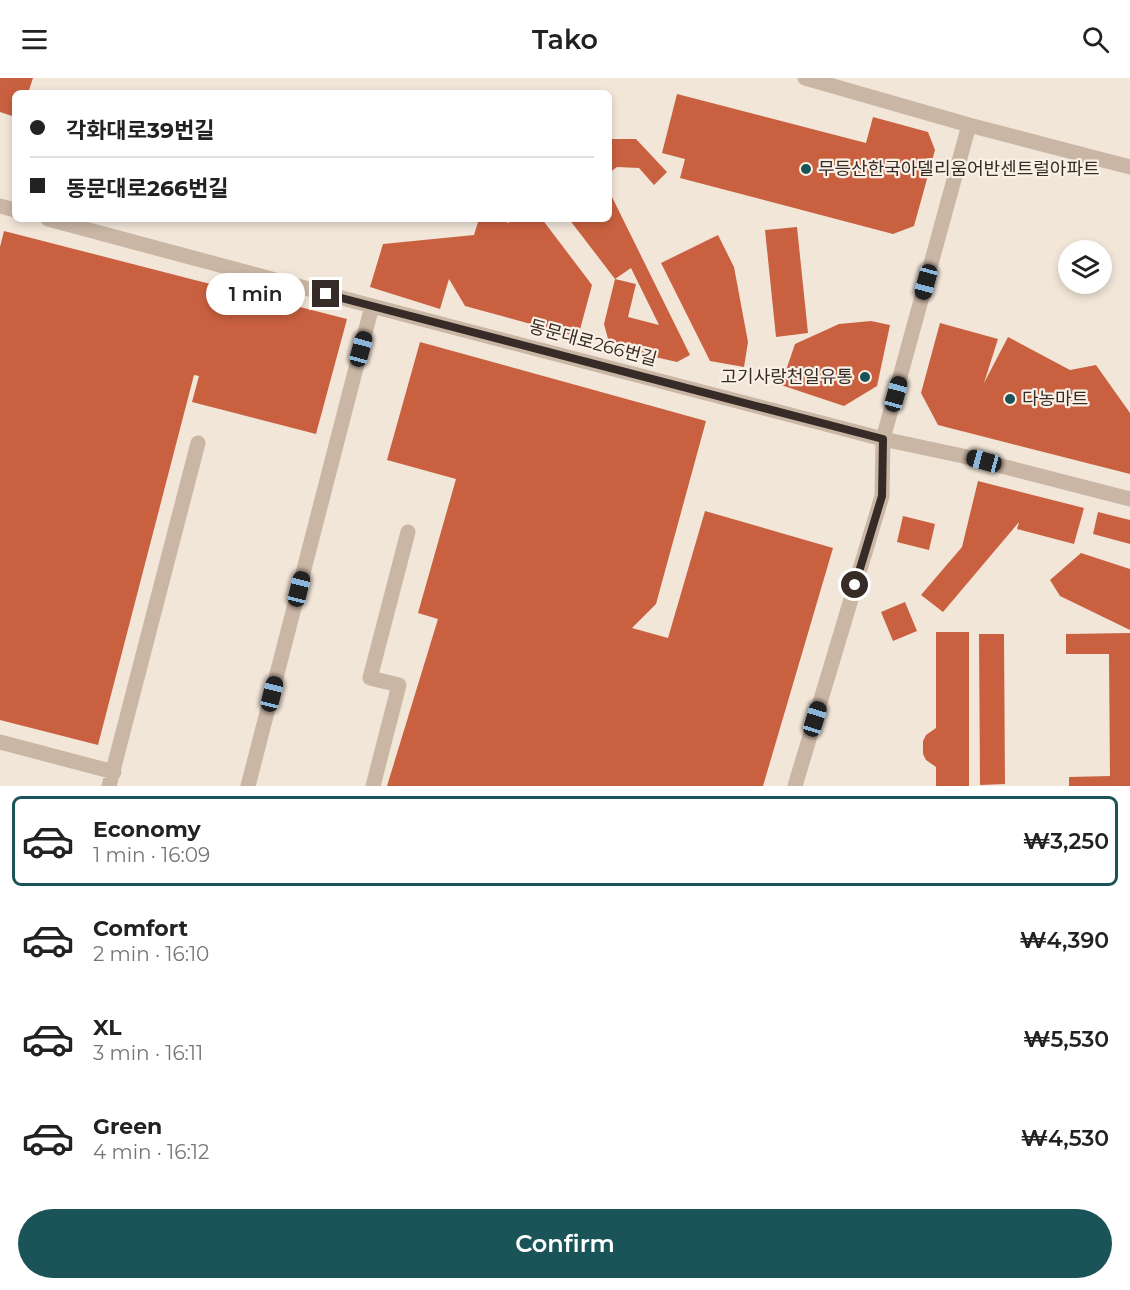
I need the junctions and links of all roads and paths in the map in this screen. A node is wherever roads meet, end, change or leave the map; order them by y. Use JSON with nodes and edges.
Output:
{"nodes":[{"id":1,"x":805,"y":78,"type":"edge"},
{"id":2,"x":969,"y":125,"type":"junction"},
{"id":3,"x":1130,"y":167,"type":"edge"},
{"id":4,"x":59,"y":222,"type":"edge"},
{"id":5,"x":372,"y":306,"type":"junction"},
{"id":6,"x":883,"y":439,"type":"junction"},
{"id":7,"x":198,"y":443,"type":"dead end"},
{"id":8,"x":1130,"y":499,"type":"edge"},
{"id":9,"x":408,"y":532,"type":"dead end"},
{"id":10,"x":0,"y":742,"type":"edge"},
{"id":11,"x":112,"y":779,"type":"edge"},
{"id":12,"x":248,"y":786,"type":"edge"},
{"id":13,"x":373,"y":786,"type":"edge"},
{"id":14,"x":795,"y":786,"type":"edge"}],
"edges":[{"from":1,"to":2,"type":"street"},
{"from":2,"to":3,"type":"street"},
{"from":2,"to":6,"type":"street"},
{"from":4,"to":5,"type":"street","name":"동문대로266번길"},
{"from":5,"to":6,"type":"street","name":"동문대로266번길"},
{"from":5,"to":12,"type":"street"},
{"from":6,"to":8,"type":"street","name":"동문대로266번길"},
{"from":6,"to":14,"type":"street"},
{"from":7,"to":11,"type":"street"},
{"from":9,"to":13,"type":"street"},
{"from":10,"to":11,"type":"street"}]}
